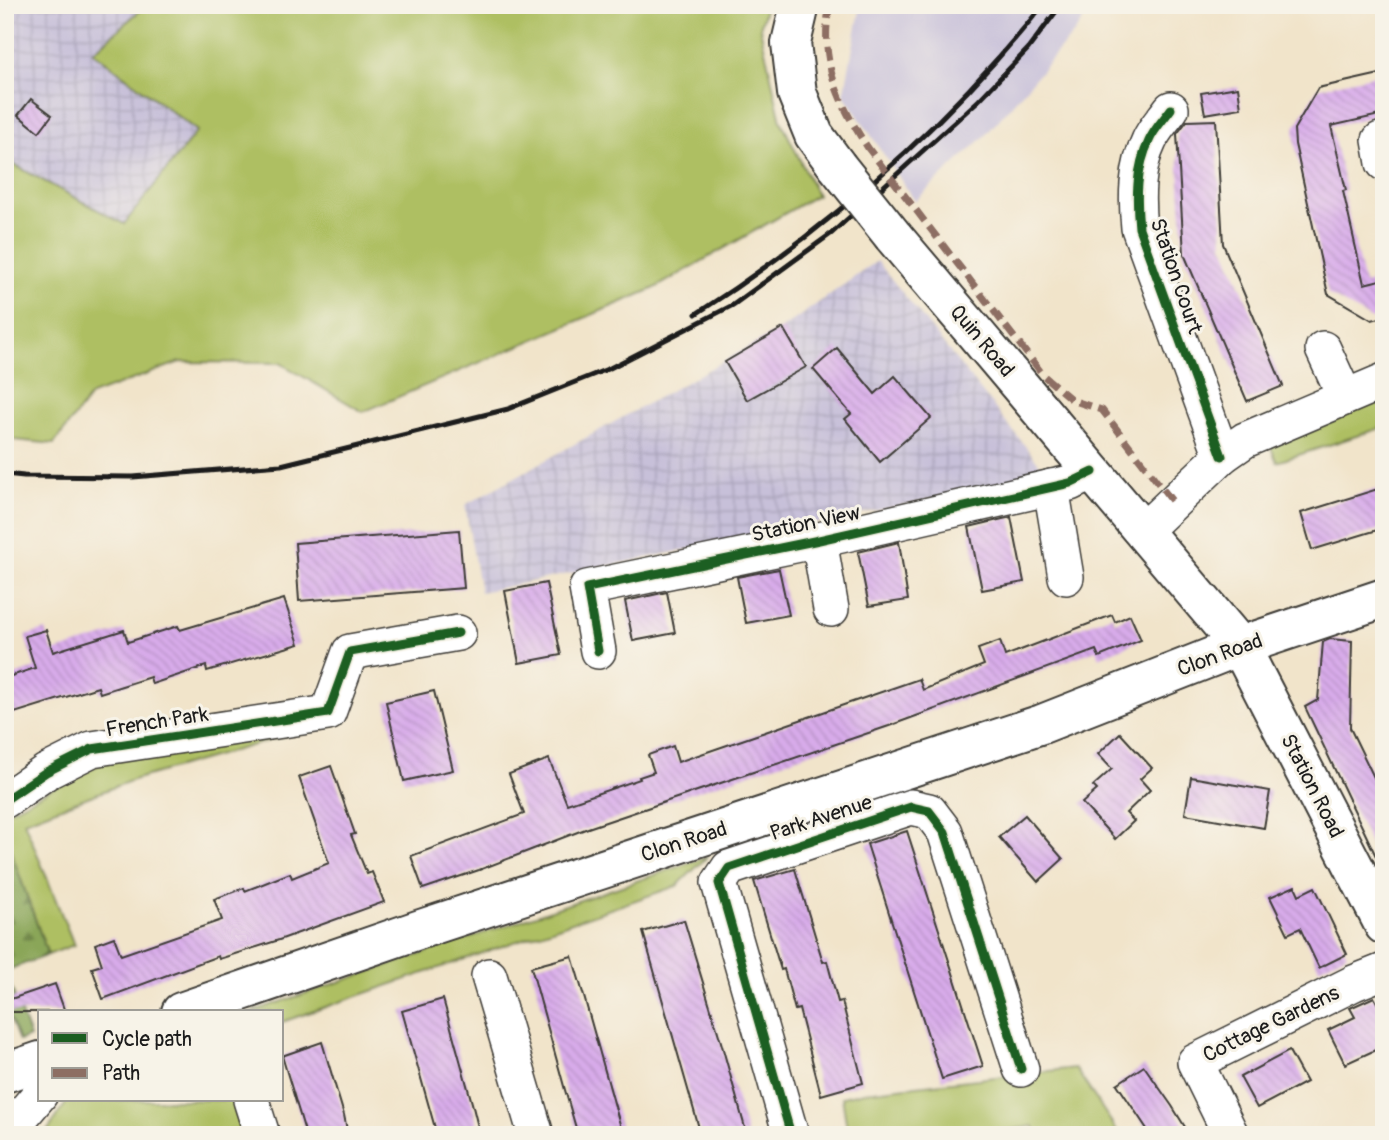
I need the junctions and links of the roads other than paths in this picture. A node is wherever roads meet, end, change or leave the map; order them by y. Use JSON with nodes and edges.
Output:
{"nodes":[{"id":1,"x":800,"y":5,"type":"edge"},
{"id":2,"x":1171,"y":109,"type":"dead end"},
{"id":3,"x":1323,"y":349,"type":"dead end"},
{"id":4,"x":1384,"y":382,"type":"edge"},
{"id":5,"x":1345,"y":397,"type":"junction"},
{"id":6,"x":1222,"y":456,"type":"junction"},
{"id":7,"x":1093,"y":472,"type":"junction"},
{"id":8,"x":1051,"y":487,"type":"junction"},
{"id":9,"x":1143,"y":531,"type":"junction"},
{"id":10,"x":819,"y":540,"type":"junction"},
{"id":11,"x":1066,"y":577,"type":"dead end"},
{"id":12,"x":1384,"y":598,"type":"edge"},
{"id":13,"x":831,"y":610,"type":"dead end"},
{"id":14,"x":458,"y":633,"type":"dead end"},
{"id":15,"x":1240,"y":646,"type":"junction"},
{"id":16,"x":598,"y":651,"type":"dead end"},
{"id":17,"x":5,"y":800,"type":"edge"},
{"id":18,"x":1384,"y":925,"type":"edge"},
{"id":19,"x":1384,"y":971,"type":"edge"},
{"id":20,"x":489,"y":976,"type":"dead end"},
{"id":21,"x":187,"y":1010,"type":"edge"},
{"id":22,"x":38,"y":1062,"type":"edge"},
{"id":23,"x":1021,"y":1069,"type":"dead end"},
{"id":24,"x":5,"y":1073,"type":"edge"},
{"id":25,"x":38,"y":1096,"type":"edge"},
{"id":26,"x":252,"y":1102,"type":"edge"},
{"id":27,"x":17,"y":1135,"type":"edge"},
{"id":28,"x":262,"y":1135,"type":"edge"},
{"id":29,"x":536,"y":1135,"type":"edge"},
{"id":30,"x":791,"y":1135,"type":"edge"},
{"id":31,"x":1231,"y":1135,"type":"edge"}],
"edges":[{"from":1,"to":7,"type":"main road","name":"Quin Road","bridge":true},
{"from":2,"to":6,"type":"street","name":"Station Court"},
{"from":3,"to":5,"type":"street"},
{"from":4,"to":5,"type":"street"},
{"from":5,"to":6,"type":"street"},
{"from":6,"to":9,"type":"street"},
{"from":7,"to":8,"type":"street","name":"Station View"},
{"from":7,"to":9,"type":"main road","name":"Quin Road"},
{"from":8,"to":10,"type":"street","name":"Station View"},
{"from":8,"to":11,"type":"street"},
{"from":9,"to":15,"type":"main road","name":"Quin Road"},
{"from":10,"to":13,"type":"street","name":"Station View"},
{"from":10,"to":16,"type":"street","name":"Station View"},
{"from":12,"to":15,"type":"main road","name":"Clon Road"},
{"from":14,"to":17,"type":"street","name":"French Park"},
{"from":15,"to":18,"type":"main road","name":"Station Road"},
{"from":15,"to":21,"type":"main road","name":"Clon Road"},
{"from":19,"to":31,"type":"street","name":"Cottage Gardens"},
{"from":20,"to":29,"type":"street"},
{"from":22,"to":24,"type":"main road"},
{"from":23,"to":30,"type":"street","name":"Park Avenue"},
{"from":25,"to":27,"type":"street"},
{"from":26,"to":28,"type":"street"}]}
